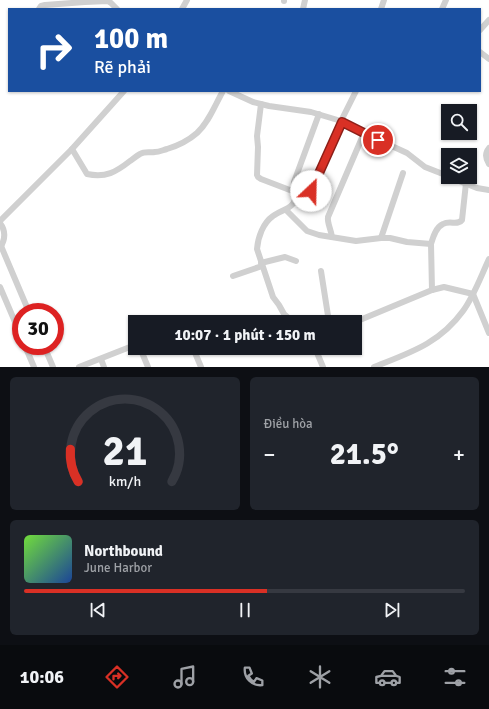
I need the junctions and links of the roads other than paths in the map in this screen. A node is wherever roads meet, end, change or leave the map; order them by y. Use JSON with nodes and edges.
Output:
{"nodes":[{"id":1,"x":78,"y":6,"type":"edge"},
{"id":2,"x":40,"y":8,"type":"edge"},
{"id":3,"x":116,"y":8,"type":"edge"},
{"id":4,"x":489,"y":20,"type":"edge"},
{"id":5,"x":481,"y":29,"type":"edge"},
{"id":6,"x":481,"y":53,"type":"edge"},
{"id":7,"x":489,"y":59,"type":"edge"},
{"id":8,"x":123,"y":92,"type":"edge"},
{"id":9,"x":222,"y":92,"type":"edge"},
{"id":10,"x":231,"y":92,"type":"edge"},
{"id":11,"x":356,"y":92,"type":"edge"},
{"id":12,"x":260,"y":104,"type":"junction"},
{"id":13,"x":319,"y":114,"type":"junction"},
{"id":14,"x":341,"y":121,"type":"junction"},
{"id":15,"x":364,"y":133,"type":"junction"},
{"id":16,"x":489,"y":148,"type":"edge"},
{"id":17,"x":72,"y":150,"type":"junction"},
{"id":18,"x":489,"y":164,"type":"edge"},
{"id":19,"x":403,"y":173,"type":"dead end"},
{"id":20,"x":441,"y":174,"type":"edge"},
{"id":21,"x":294,"y":182,"type":"dead end"},
{"id":22,"x":466,"y":184,"type":"edge"},
{"id":23,"x":468,"y":184,"type":"edge"},
{"id":24,"x":489,"y":190,"type":"edge"},
{"id":25,"x":311,"y":191,"type":"dead end"},
{"id":26,"x":286,"y":210,"type":"junction"},
{"id":27,"x":0,"y":222,"type":"edge"},
{"id":28,"x":332,"y":236,"type":"junction"},
{"id":29,"x":380,"y":238,"type":"junction"},
{"id":30,"x":431,"y":244,"type":"junction"},
{"id":31,"x":1,"y":247,"type":"edge"},
{"id":32,"x":489,"y":259,"type":"edge"},
{"id":33,"x":296,"y":261,"type":"dead end"},
{"id":34,"x":262,"y":264,"type":"junction"},
{"id":35,"x":321,"y":271,"type":"dead end"},
{"id":36,"x":233,"y":276,"type":"dead end"},
{"id":37,"x":0,"y":287,"type":"edge"},
{"id":38,"x":432,"y":290,"type":"junction"},
{"id":39,"x":473,"y":294,"type":"junction"},
{"id":40,"x":25,"y":303,"type":"edge"},
{"id":41,"x":12,"y":315,"type":"edge"},
{"id":42,"x":285,"y":315,"type":"edge"},
{"id":43,"x":328,"y":315,"type":"edge"},
{"id":44,"x":362,"y":319,"type":"edge"},
{"id":45,"x":489,"y":333,"type":"edge"},
{"id":46,"x":128,"y":348,"type":"edge"},
{"id":47,"x":29,"y":355,"type":"edge"},
{"id":48,"x":48,"y":355,"type":"edge"},
{"id":49,"x":143,"y":355,"type":"edge"},
{"id":50,"x":196,"y":355,"type":"edge"},
{"id":51,"x":319,"y":355,"type":"edge"},
{"id":52,"x":101,"y":359,"type":"junction"},
{"id":53,"x":34,"y":367,"type":"edge"},
{"id":54,"x":53,"y":367,"type":"edge"},
{"id":55,"x":79,"y":367,"type":"edge"},
{"id":56,"x":104,"y":367,"type":"edge"},
{"id":57,"x":148,"y":367,"type":"edge"},
{"id":58,"x":201,"y":367,"type":"edge"},
{"id":59,"x":323,"y":367,"type":"edge"},
{"id":60,"x":374,"y":367,"type":"edge"}],
"edges":[{"from":1,"to":2,"type":"street"},
{"from":1,"to":3,"type":"street"},
{"from":4,"to":5,"type":"street"},
{"from":6,"to":7,"type":"street"},
{"from":8,"to":17,"type":"street"},
{"from":9,"to":17,"type":"street"},
{"from":10,"to":12,"type":"street"},
{"from":11,"to":14,"type":"street"},
{"from":12,"to":13,"type":"street"},
{"from":12,"to":26,"type":"street"},
{"from":13,"to":14,"type":"street"},
{"from":13,"to":21,"type":"street"},
{"from":14,"to":15,"type":"street"},
{"from":14,"to":25,"type":"street"},
{"from":15,"to":20,"type":"street"},
{"from":15,"to":28,"type":"street"},
{"from":16,"to":18,"type":"street"},
{"from":17,"to":27,"type":"street"},
{"from":19,"to":29,"type":"street"},
{"from":22,"to":30,"type":"street"},
{"from":23,"to":24,"type":"street"},
{"from":26,"to":28,"type":"street"},
{"from":26,"to":34,"type":"street"},
{"from":27,"to":31,"type":"street"},
{"from":28,"to":29,"type":"street"},
{"from":29,"to":30,"type":"street"},
{"from":30,"to":38,"type":"street"},
{"from":31,"to":40,"type":"street"},
{"from":32,"to":39,"type":"street"},
{"from":33,"to":34,"type":"street"},
{"from":34,"to":36,"type":"street"},
{"from":34,"to":42,"type":"street"},
{"from":35,"to":43,"type":"street"},
{"from":37,"to":41,"type":"street"},
{"from":38,"to":39,"type":"street"},
{"from":38,"to":44,"type":"street"},
{"from":39,"to":45,"type":"street"},
{"from":39,"to":60,"type":"street"},
{"from":46,"to":52,"type":"street"},
{"from":47,"to":53,"type":"street"},
{"from":48,"to":54,"type":"street"},
{"from":49,"to":57,"type":"street"},
{"from":50,"to":58,"type":"street"},
{"from":51,"to":59,"type":"street"},
{"from":52,"to":55,"type":"street"},
{"from":52,"to":56,"type":"street"}]}
